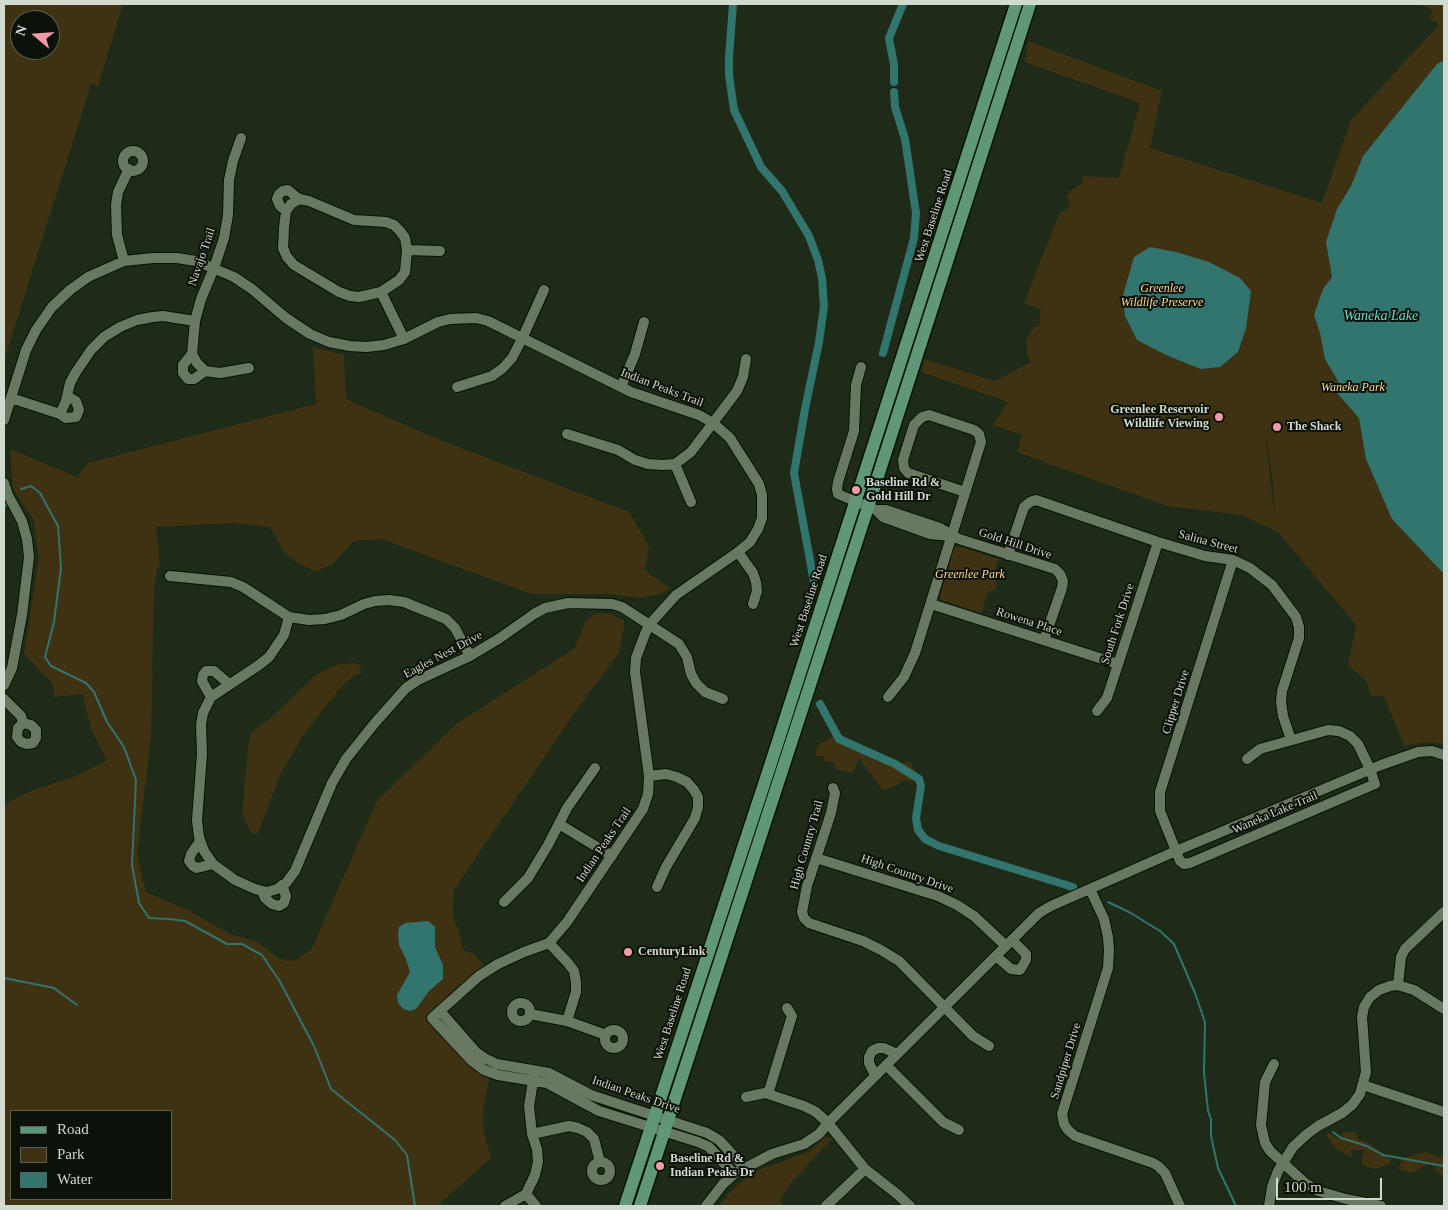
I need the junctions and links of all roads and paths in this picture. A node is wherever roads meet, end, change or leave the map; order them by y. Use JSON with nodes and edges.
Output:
{"nodes":[{"id":1,"x":1016,"y":4,"type":"edge"},
{"id":2,"x":1030,"y":4,"type":"edge"},
{"id":3,"x":241,"y":138,"type":"dead end"},
{"id":4,"x":129,"y":169,"type":"dead end"},
{"id":5,"x":965,"y":184,"type":"junction"},
{"id":6,"x":299,"y":199,"type":"junction"},
{"id":7,"x":286,"y":211,"type":"junction"},
{"id":8,"x":407,"y":250,"type":"junction"},
{"id":9,"x":440,"y":251,"type":"dead end"},
{"id":10,"x":124,"y":261,"type":"junction"},
{"id":11,"x":214,"y":268,"type":"junction"},
{"id":12,"x":544,"y":290,"type":"dead end"},
{"id":13,"x":381,"y":292,"type":"junction"},
{"id":14,"x":195,"y":321,"type":"junction"},
{"id":15,"x":644,"y":322,"type":"dead end"},
{"id":16,"x":404,"y":339,"type":"junction"},
{"id":17,"x":522,"y":339,"type":"junction"},
{"id":18,"x":192,"y":354,"type":"junction"},
{"id":19,"x":746,"y":359,"type":"dead end"},
{"id":20,"x":860,"y":367,"type":"dead end"},
{"id":21,"x":249,"y":368,"type":"dead end"},
{"id":22,"x":205,"y":371,"type":"junction"},
{"id":23,"x":457,"y":387,"type":"dead end"},
{"id":24,"x":621,"y":387,"type":"junction"},
{"id":25,"x":67,"y":396,"type":"junction"},
{"id":26,"x":11,"y":398,"type":"junction"},
{"id":27,"x":60,"y":414,"type":"junction"},
{"id":28,"x":4,"y":420,"type":"edge"},
{"id":29,"x":713,"y":423,"type":"junction"},
{"id":30,"x":567,"y":434,"type":"dead end"},
{"id":31,"x":675,"y":464,"type":"junction"},
{"id":32,"x":4,"y":483,"type":"edge"},
{"id":33,"x":964,"y":492,"type":"junction"},
{"id":34,"x":691,"y":502,"type":"dead end"},
{"id":35,"x":855,"y":502,"type":"junction"},
{"id":36,"x":872,"y":508,"type":"junction"},
{"id":37,"x":952,"y":536,"type":"junction"},
{"id":38,"x":1158,"y":542,"type":"junction"},
{"id":39,"x":738,"y":552,"type":"junction"},
{"id":40,"x":1008,"y":555,"type":"junction"},
{"id":41,"x":1233,"y":560,"type":"junction"},
{"id":42,"x":170,"y":576,"type":"dead end"},
{"id":43,"x":753,"y":604,"type":"dead end"},
{"id":44,"x":931,"y":604,"type":"junction"},
{"id":45,"x":289,"y":617,"type":"junction"},
{"id":46,"x":649,"y":625,"type":"junction"},
{"id":47,"x":1044,"y":640,"type":"junction"},
{"id":48,"x":470,"y":656,"type":"junction"},
{"id":49,"x":1118,"y":664,"type":"junction"},
{"id":50,"x":229,"y":684,"type":"junction"},
{"id":51,"x":4,"y":685,"type":"edge"},
{"id":52,"x":211,"y":697,"type":"junction"},
{"id":53,"x":888,"y":697,"type":"dead end"},
{"id":54,"x":4,"y":699,"type":"edge"},
{"id":55,"x":723,"y":699,"type":"dead end"},
{"id":56,"x":1097,"y":711,"type":"dead end"},
{"id":57,"x":23,"y":723,"type":"dead end"},
{"id":58,"x":1292,"y":740,"type":"junction"},
{"id":59,"x":1444,"y":755,"type":"edge"},
{"id":60,"x":1247,"y":759,"type":"dead end"},
{"id":61,"x":595,"y":768,"type":"dead end"},
{"id":62,"x":1370,"y":769,"type":"junction"},
{"id":63,"x":649,"y":776,"type":"junction"},
{"id":64,"x":833,"y":788,"type":"dead end"},
{"id":65,"x":559,"y":824,"type":"junction"},
{"id":66,"x":200,"y":841,"type":"junction"},
{"id":67,"x":1176,"y":851,"type":"junction"},
{"id":68,"x":612,"y":856,"type":"junction"},
{"id":69,"x":816,"y":858,"type":"junction"},
{"id":70,"x":213,"y":864,"type":"junction"},
{"id":71,"x":282,"y":885,"type":"junction"},
{"id":72,"x":657,"y":887,"type":"dead end"},
{"id":73,"x":1090,"y":889,"type":"junction"},
{"id":74,"x":262,"y":891,"type":"junction"},
{"id":75,"x":504,"y":902,"type":"dead end"},
{"id":76,"x":1444,"y":912,"type":"edge"},
{"id":77,"x":549,"y":943,"type":"junction"},
{"id":78,"x":1009,"y":943,"type":"junction"},
{"id":79,"x":996,"y":956,"type":"junction"},
{"id":80,"x":1398,"y":985,"type":"junction"},
{"id":81,"x":787,"y":1008,"type":"dead end"},
{"id":82,"x":944,"y":1008,"type":"junction"},
{"id":83,"x":1444,"y":1010,"type":"edge"},
{"id":84,"x":530,"y":1014,"type":"dead end"},
{"id":85,"x":436,"y":1015,"type":"junction"},
{"id":86,"x":567,"y":1021,"type":"junction"},
{"id":87,"x":606,"y":1035,"type":"dead end"},
{"id":88,"x":990,"y":1046,"type":"dead end"},
{"id":89,"x":898,"y":1054,"type":"junction"},
{"id":90,"x":1274,"y":1064,"type":"dead end"},
{"id":91,"x":886,"y":1065,"type":"junction"},
{"id":92,"x":535,"y":1069,"type":"junction"},
{"id":93,"x":875,"y":1075,"type":"junction"},
{"id":94,"x":533,"y":1080,"type":"junction"},
{"id":95,"x":1363,"y":1085,"type":"junction"},
{"id":96,"x":768,"y":1094,"type":"junction"},
{"id":97,"x":746,"y":1097,"type":"dead end"},
{"id":98,"x":1444,"y":1112,"type":"edge"},
{"id":99,"x":653,"y":1122,"type":"junction"},
{"id":100,"x":828,"y":1123,"type":"junction"},
{"id":101,"x":666,"y":1126,"type":"junction"},
{"id":102,"x":959,"y":1130,"type":"dead end"},
{"id":103,"x":532,"y":1134,"type":"junction"},
{"id":104,"x":600,"y":1162,"type":"dead end"},
{"id":105,"x":1282,"y":1162,"type":"junction"},
{"id":106,"x":745,"y":1168,"type":"junction"},
{"id":107,"x":865,"y":1169,"type":"junction"},
{"id":108,"x":734,"y":1174,"type":"junction"},
{"id":109,"x":526,"y":1194,"type":"junction"},
{"id":110,"x":505,"y":1206,"type":"edge"},
{"id":111,"x":536,"y":1206,"type":"edge"},
{"id":112,"x":625,"y":1206,"type":"edge"},
{"id":113,"x":640,"y":1206,"type":"edge"},
{"id":114,"x":706,"y":1206,"type":"edge"},
{"id":115,"x":826,"y":1206,"type":"edge"},
{"id":116,"x":910,"y":1206,"type":"edge"},
{"id":117,"x":1180,"y":1206,"type":"edge"},
{"id":118,"x":1269,"y":1206,"type":"edge"},
{"id":119,"x":1381,"y":1206,"type":"edge"}],
"edges":[{"from":1,"to":5,"type":"main road","name":"West Baseline Road"},
{"from":2,"to":5,"type":"main road","name":"West Baseline Road"},
{"from":3,"to":11,"type":"street","name":"Navajo Trail"},
{"from":4,"to":10,"type":"street"},
{"from":5,"to":35,"type":"main road","name":"West Baseline Road"},
{"from":5,"to":36,"type":"main road","name":"West Baseline Road"},
{"from":6,"to":7,"type":"street"},
{"from":6,"to":7,"type":"street"},
{"from":6,"to":8,"type":"street"},
{"from":7,"to":13,"type":"street"},
{"from":8,"to":9,"type":"street"},
{"from":8,"to":13,"type":"street"},
{"from":10,"to":11,"type":"street","name":"Indian Peaks Trail"},
{"from":10,"to":26,"type":"street","name":"Indian Peaks Trail"},
{"from":11,"to":14,"type":"street","name":"Navajo Trail"},
{"from":11,"to":16,"type":"street","name":"Indian Peaks Trail"},
{"from":12,"to":17,"type":"street"},
{"from":13,"to":16,"type":"street"},
{"from":14,"to":18,"type":"street","name":"Navajo Trail"},
{"from":14,"to":25,"type":"street"},
{"from":15,"to":24,"type":"street"},
{"from":16,"to":17,"type":"street","name":"Indian Peaks Trail"},
{"from":17,"to":23,"type":"street"},
{"from":17,"to":24,"type":"street","name":"Indian Peaks Trail"},
{"from":18,"to":22,"type":"street"},
{"from":18,"to":22,"type":"street","name":"Navajo Trail"},
{"from":19,"to":29,"type":"street"},
{"from":20,"to":35,"type":"street","name":"Gold Hill Drive"},
{"from":21,"to":22,"type":"street","name":"Navajo Trail"},
{"from":24,"to":29,"type":"street","name":"Indian Peaks Trail"},
{"from":25,"to":27,"type":"street"},
{"from":25,"to":27,"type":"street"},
{"from":26,"to":27,"type":"street"},
{"from":26,"to":28,"type":"street","name":"Indian Peaks Trail"},
{"from":29,"to":31,"type":"street"},
{"from":29,"to":39,"type":"street","name":"Indian Peaks Trail"},
{"from":30,"to":31,"type":"street"},
{"from":31,"to":34,"type":"street"},
{"from":32,"to":51,"type":"street"},
{"from":33,"to":33,"type":"street"},
{"from":33,"to":37,"type":"street"},
{"from":35,"to":36,"type":"street","name":"Gold Hill Drive"},
{"from":35,"to":99,"type":"main road","name":"West Baseline Road"},
{"from":36,"to":37,"type":"street","name":"Gold Hill Drive"},
{"from":36,"to":101,"type":"main road","name":"West Baseline Road"},
{"from":37,"to":40,"type":"street","name":"Gold Hill Drive"},
{"from":37,"to":44,"type":"street"},
{"from":38,"to":40,"type":"street","name":"Salina Street"},
{"from":38,"to":41,"type":"street","name":"Salina Street"},
{"from":38,"to":49,"type":"street","name":"South Fork Drive"},
{"from":39,"to":43,"type":"street"},
{"from":39,"to":46,"type":"street","name":"Indian Peaks Trail"},
{"from":40,"to":47,"type":"street","name":"Gold Hill Drive"},
{"from":41,"to":58,"type":"street","name":"Salina Street"},
{"from":41,"to":67,"type":"street","name":"Clipper Drive"},
{"from":42,"to":45,"type":"street"},
{"from":44,"to":47,"type":"street","name":"Rowena Place"},
{"from":44,"to":53,"type":"street"},
{"from":45,"to":48,"type":"street"},
{"from":45,"to":50,"type":"street"},
{"from":46,"to":48,"type":"street","name":"Eagles Nest Drive"},
{"from":46,"to":55,"type":"street","name":"Eagles Nest Drive"},
{"from":46,"to":63,"type":"street","name":"Indian Peaks Trail"},
{"from":47,"to":49,"type":"street","name":"Rowena Place"},
{"from":48,"to":71,"type":"street","name":"Eagles Nest Drive"},
{"from":49,"to":56,"type":"street","name":"South Fork Drive"},
{"from":50,"to":52,"type":"street"},
{"from":50,"to":52,"type":"street"},
{"from":52,"to":66,"type":"street","name":"Eagles Nest Drive"},
{"from":54,"to":57,"type":"street"},
{"from":58,"to":60,"type":"street"},
{"from":58,"to":62,"type":"street"},
{"from":59,"to":62,"type":"street","name":"Waneka Lake Trail"},
{"from":61,"to":65,"type":"street"},
{"from":62,"to":67,"type":"street","name":"Waneka Lake Trail"},
{"from":62,"to":67,"type":"street","name":"Waneka Lake Trail"},
{"from":63,"to":68,"type":"street","name":"Indian Peaks Trail"},
{"from":63,"to":72,"type":"street"},
{"from":64,"to":69,"type":"street","name":"High Country Trail"},
{"from":65,"to":68,"type":"street"},
{"from":65,"to":75,"type":"street"},
{"from":66,"to":70,"type":"street","name":"Eagles Nest Drive"},
{"from":66,"to":70,"type":"street"},
{"from":67,"to":73,"type":"street","name":"Waneka Lake Trail"},
{"from":68,"to":77,"type":"street","name":"Indian Peaks Trail"},
{"from":69,"to":78,"type":"street","name":"High Country Drive"},
{"from":69,"to":82,"type":"street","name":"High Country Trail"},
{"from":70,"to":74,"type":"street","name":"Eagles Nest Drive"},
{"from":71,"to":74,"type":"street"},
{"from":71,"to":74,"type":"street","name":"Eagles Nest Drive"},
{"from":73,"to":78,"type":"street","name":"Waneka Lake Trail"},
{"from":73,"to":117,"type":"street","name":"Sandpiper Drive"},
{"from":76,"to":80,"type":"street"},
{"from":77,"to":85,"type":"street","name":"Indian Peaks Trail"},
{"from":77,"to":86,"type":"street"},
{"from":78,"to":79,"type":"street","name":"Waneka Lake Trail"},
{"from":78,"to":79,"type":"street"},
{"from":79,"to":82,"type":"street","name":"Waneka Lake Trail"},
{"from":80,"to":83,"type":"street"},
{"from":80,"to":95,"type":"street"},
{"from":81,"to":96,"type":"street"},
{"from":82,"to":88,"type":"street","name":"High Country Trail"},
{"from":82,"to":89,"type":"street","name":"Waneka Lake Trail"},
{"from":84,"to":86,"type":"street"},
{"from":85,"to":92,"type":"street","name":"Indian Peaks Drive"},
{"from":85,"to":94,"type":"street","name":"Indian Peaks Drive"},
{"from":86,"to":87,"type":"street"},
{"from":89,"to":91,"type":"street","name":"Waneka Lake Trail"},
{"from":89,"to":93,"type":"street"},
{"from":90,"to":105,"type":"street"},
{"from":91,"to":93,"type":"street","name":"Waneka Lake Trail"},
{"from":91,"to":102,"type":"street"},
{"from":92,"to":94,"type":"street"},
{"from":92,"to":99,"type":"street","name":"Indian Peaks Drive"},
{"from":93,"to":100,"type":"street","name":"Waneka Lake Trail"},
{"from":94,"to":99,"type":"street","name":"Indian Peaks Drive"},
{"from":94,"to":103,"type":"street"},
{"from":95,"to":98,"type":"street"},
{"from":95,"to":105,"type":"street"},
{"from":96,"to":97,"type":"street"},
{"from":96,"to":100,"type":"street"},
{"from":99,"to":101,"type":"street","name":"Indian Peaks Drive"},
{"from":99,"to":112,"type":"main road","name":"West Baseline Road"},
{"from":100,"to":106,"type":"street","name":"Waneka Lake Trail"},
{"from":100,"to":107,"type":"street"},
{"from":101,"to":106,"type":"street","name":"Indian Peaks Drive"},
{"from":101,"to":108,"type":"street","name":"Indian Peaks Drive"},
{"from":101,"to":113,"type":"main road","name":"West Baseline Road"},
{"from":103,"to":104,"type":"street"},
{"from":103,"to":109,"type":"street"},
{"from":105,"to":118,"type":"street"},
{"from":105,"to":119,"type":"street"},
{"from":106,"to":108,"type":"street","name":"Waneka Lake Trail"},
{"from":107,"to":115,"type":"street"},
{"from":107,"to":116,"type":"street"},
{"from":108,"to":114,"type":"street","name":"Waneka Lake Trail"},
{"from":109,"to":110,"type":"street"},
{"from":109,"to":111,"type":"street"}]}
